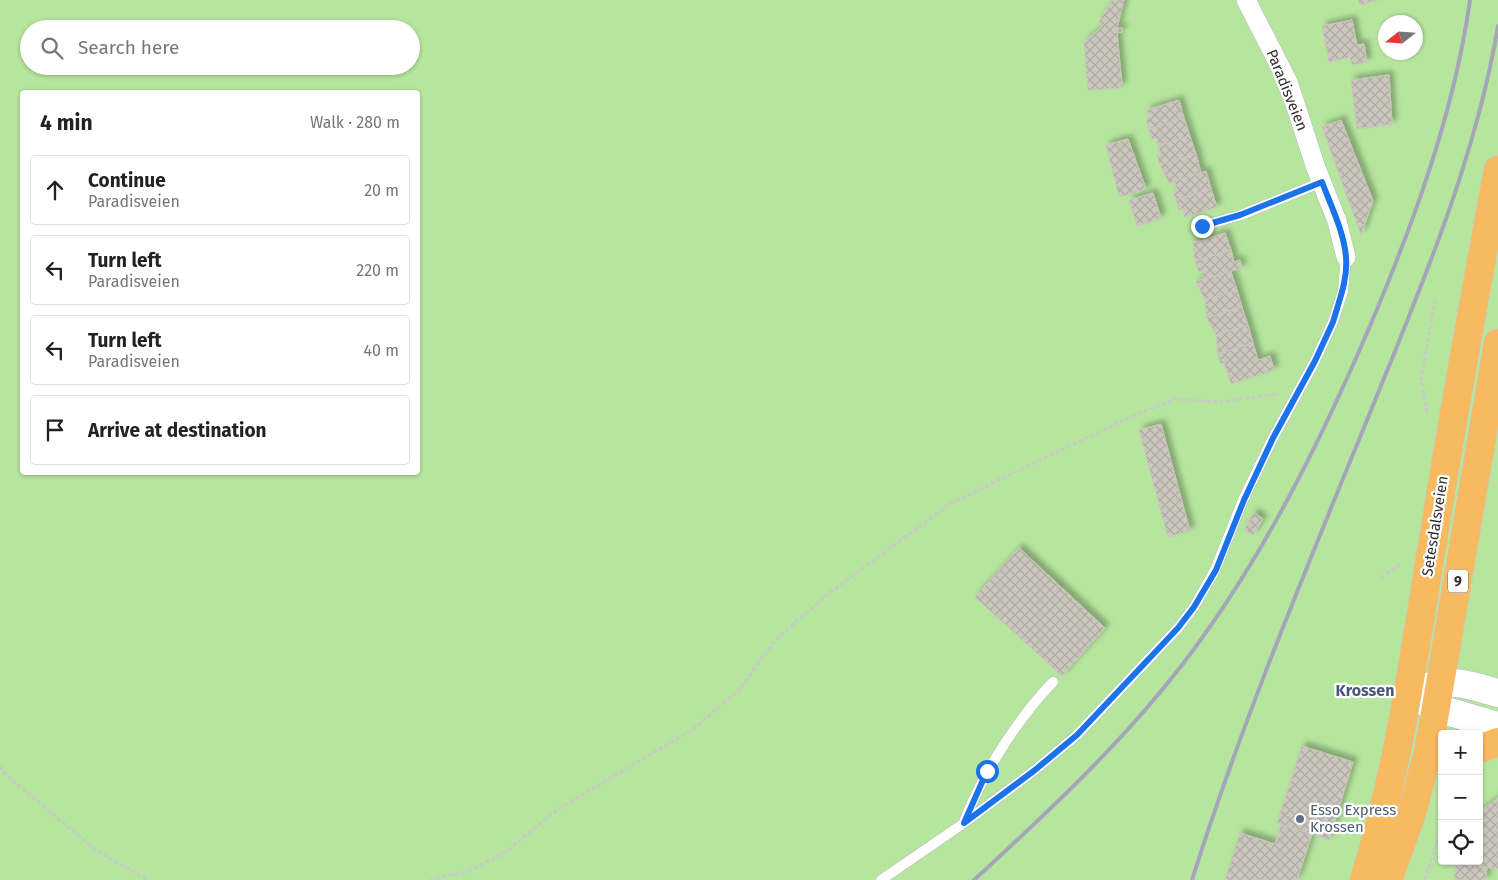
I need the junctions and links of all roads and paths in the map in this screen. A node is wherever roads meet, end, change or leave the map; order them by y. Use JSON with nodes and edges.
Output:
{"nodes":[{"id":1,"x":1246,"y":0,"type":"edge"},
{"id":2,"x":1498,"y":170,"type":"edge"},
{"id":3,"x":1322,"y":182,"type":"junction"},
{"id":4,"x":1202,"y":226,"type":"dead end"},
{"id":5,"x":1346,"y":257,"type":"joint"},
{"id":6,"x":1435,"y":300,"type":"dead end"},
{"id":7,"x":1498,"y":344,"type":"edge"},
{"id":8,"x":1421,"y":379,"type":"dead end"},
{"id":9,"x":1299,"y":391,"type":"junction"},
{"id":10,"x":1052,"y":682,"type":"dead end"},
{"id":11,"x":1498,"y":692,"type":"edge"},
{"id":12,"x":1408,"y":693,"type":"junction"},
{"id":13,"x":1439,"y":695,"type":"junction"},
{"id":14,"x":1498,"y":726,"type":"edge"},
{"id":15,"x":1498,"y":742,"type":"edge"},
{"id":16,"x":1483,"y":748,"type":"edge"},
{"id":17,"x":0,"y":766,"type":"edge"},
{"id":18,"x":1438,"y":780,"type":"edge"},
{"id":19,"x":1411,"y":816,"type":"junction"},
{"id":20,"x":964,"y":823,"type":"junction"},
{"id":21,"x":1438,"y":838,"type":"edge"},
{"id":22,"x":148,"y":880,"type":"edge"},
{"id":23,"x":430,"y":880,"type":"edge"},
{"id":24,"x":881,"y":880,"type":"edge"},
{"id":25,"x":1364,"y":880,"type":"edge"},
{"id":26,"x":1388,"y":880,"type":"edge"},
{"id":27,"x":1425,"y":880,"type":"edge"}],
"edges":[{"from":1,"to":3,"type":"street","name":"Paradisveien"},
{"from":2,"to":12,"type":"highway","name":"Setesdalsveien","number":"9"},
{"from":3,"to":4,"type":"lane"},
{"from":3,"to":5,"type":"street","name":"Paradisveien"},
{"from":5,"to":9,"type":"lane","name":"Paradisveien"},
{"from":6,"to":8,"type":"path"},
{"from":7,"to":13,"type":"highway","name":"Setesdalsveien","number":"9"},
{"from":9,"to":20,"type":"lane","name":"Paradisveien"},
{"from":9,"to":23,"type":"path"},
{"from":10,"to":20,"type":"lane"},
{"from":11,"to":13,"type":"main road"},
{"from":12,"to":13,"type":"main road"},
{"from":12,"to":25,"type":"highway","name":"Setesdalsveien","number":"9"},
{"from":13,"to":14,"type":"main road"},
{"from":13,"to":19,"type":"highway","name":"Setesdalsveien","number":"9"},
{"from":15,"to":16,"type":"highway"},
{"from":17,"to":22,"type":"path"},
{"from":18,"to":19,"type":"highway","number":"9"},
{"from":19,"to":26,"type":"highway","name":"Setesdalsveien","number":"9"},
{"from":20,"to":24,"type":"lane","name":"Paradisveien"},
{"from":21,"to":27,"type":"path"}]}
